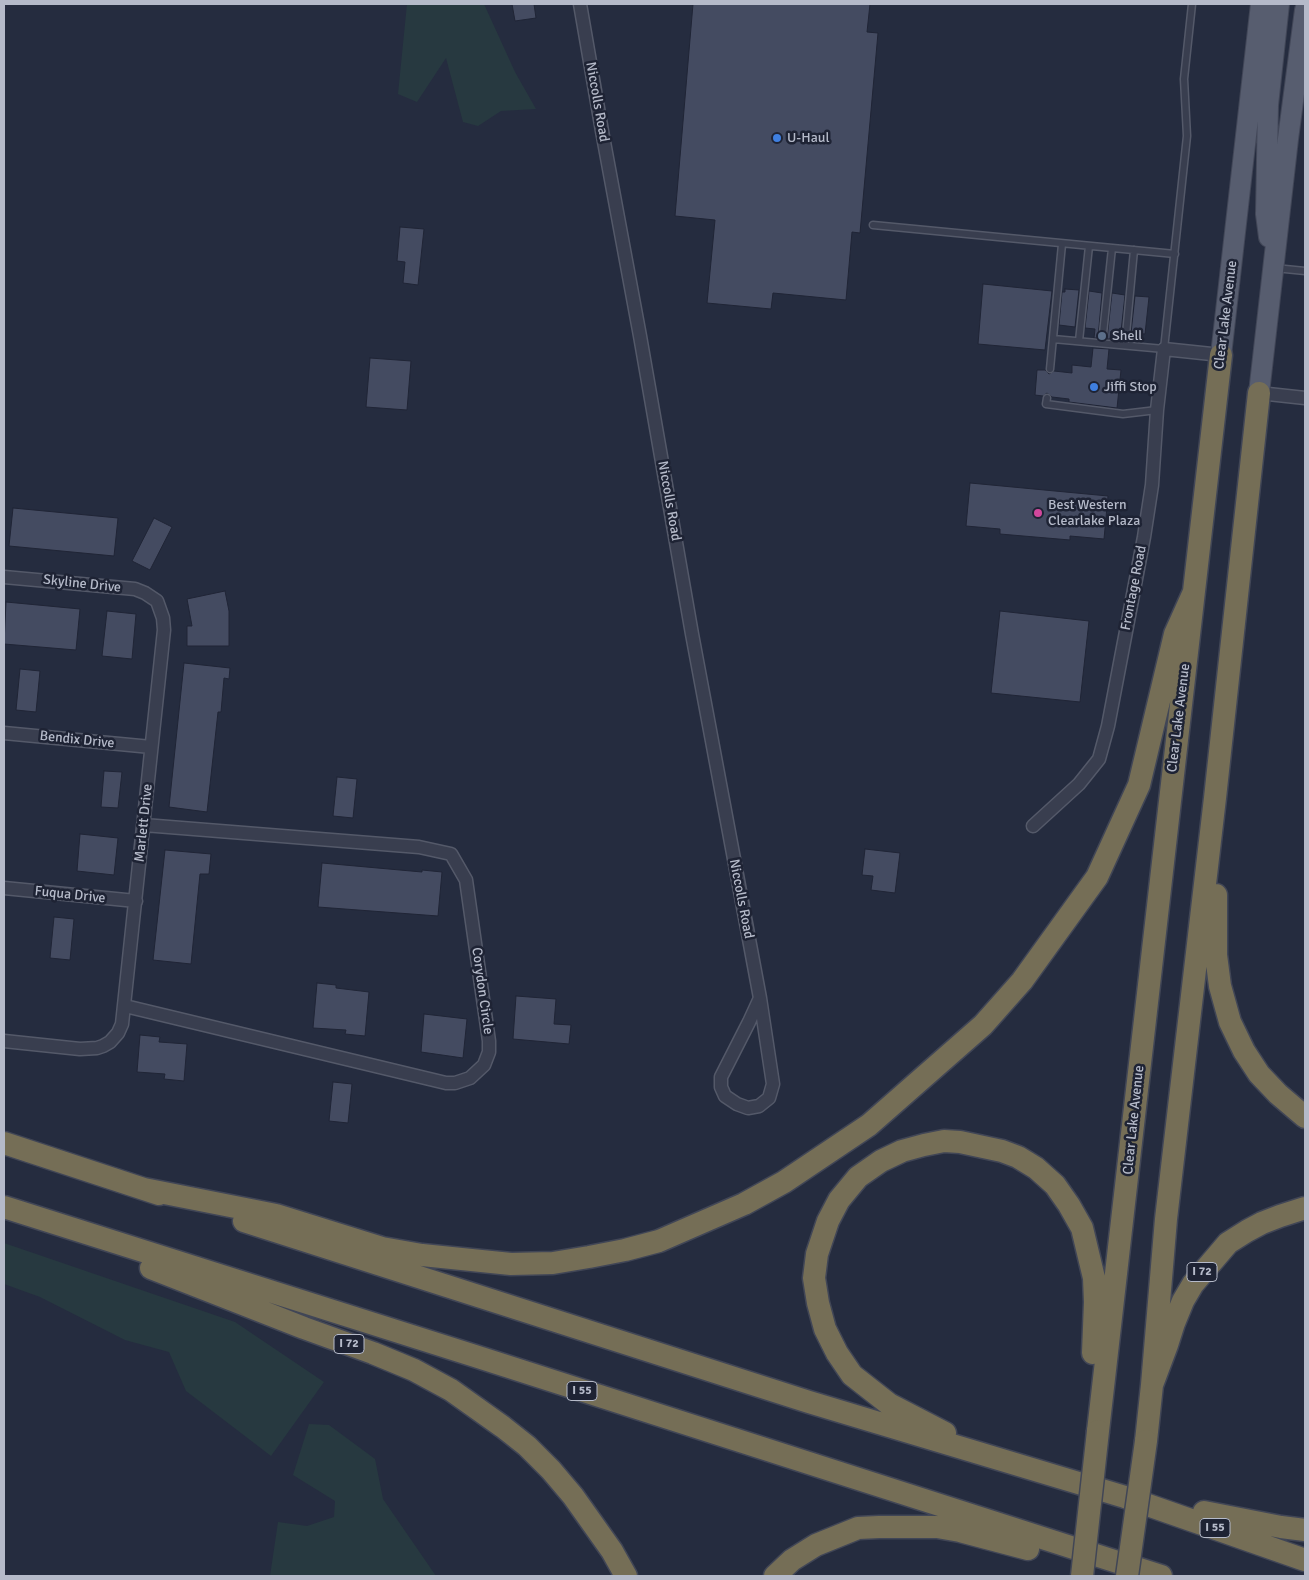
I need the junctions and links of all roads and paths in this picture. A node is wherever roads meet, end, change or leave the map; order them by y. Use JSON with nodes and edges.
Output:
{"nodes":[{"id":1,"x":580,"y":4,"type":"edge"},
{"id":2,"x":1192,"y":4,"type":"edge"},
{"id":3,"x":1279,"y":4,"type":"edge"},
{"id":4,"x":1258,"y":8,"type":"edge"},
{"id":5,"x":1305,"y":10,"type":"edge"},
{"id":6,"x":873,"y":225,"type":"dead end"},
{"id":7,"x":1062,"y":244,"type":"junction"},
{"id":8,"x":1089,"y":246,"type":"junction"},
{"id":9,"x":1112,"y":248,"type":"junction"},
{"id":10,"x":1134,"y":250,"type":"junction"},
{"id":11,"x":1175,"y":254,"type":"junction"},
{"id":12,"x":1274,"y":264,"type":"junction"},
{"id":13,"x":1305,"y":271,"type":"edge"},
{"id":14,"x":1054,"y":338,"type":"junction"},
{"id":15,"x":1079,"y":341,"type":"junction"},
{"id":16,"x":1102,"y":343,"type":"junction"},
{"id":17,"x":1125,"y":345,"type":"junction"},
{"id":18,"x":1164,"y":349,"type":"junction"},
{"id":19,"x":1221,"y":355,"type":"junction"},
{"id":20,"x":1050,"y":369,"type":"dead end"},
{"id":21,"x":1259,"y":393,"type":"junction"},
{"id":22,"x":1047,"y":398,"type":"dead end"},
{"id":23,"x":1305,"y":398,"type":"edge"},
{"id":24,"x":1157,"y":410,"type":"junction"},
{"id":25,"x":4,"y":577,"type":"edge"},
{"id":26,"x":1193,"y":594,"type":"junction"},
{"id":27,"x":157,"y":601,"type":"joint"},
{"id":28,"x":4,"y":733,"type":"edge"},
{"id":29,"x":151,"y":747,"type":"junction"},
{"id":30,"x":1215,"y":798,"type":"junction"},
{"id":31,"x":144,"y":825,"type":"junction"},
{"id":32,"x":1033,"y":826,"type":"dead end"},
{"id":33,"x":4,"y":888,"type":"edge"},
{"id":34,"x":136,"y":901,"type":"junction"},
{"id":35,"x":760,"y":998,"type":"junction"},
{"id":36,"x":125,"y":1006,"type":"junction"},
{"id":37,"x":4,"y":1041,"type":"edge"},
{"id":38,"x":1305,"y":1117,"type":"edge"},
{"id":39,"x":4,"y":1143,"type":"edge"},
{"id":40,"x":144,"y":1189,"type":"junction"},
{"id":41,"x":4,"y":1207,"type":"edge"},
{"id":42,"x":1305,"y":1208,"type":"edge"},
{"id":43,"x":1152,"y":1385,"type":"junction"},
{"id":44,"x":1098,"y":1427,"type":"junction"},
{"id":45,"x":1009,"y":1463,"type":"junction"},
{"id":46,"x":1125,"y":1497,"type":"junction"},
{"id":47,"x":1305,"y":1530,"type":"edge"},
{"id":48,"x":1108,"y":1560,"type":"junction"},
{"id":49,"x":1305,"y":1560,"type":"edge"},
{"id":50,"x":626,"y":1576,"type":"edge"},
{"id":51,"x":776,"y":1576,"type":"edge"},
{"id":52,"x":1082,"y":1576,"type":"edge"},
{"id":53,"x":1127,"y":1576,"type":"edge"},
{"id":54,"x":1161,"y":1576,"type":"edge"}],
"edges":[{"from":1,"to":35,"type":"street","name":"Niccolls Road"},
{"from":2,"to":11,"type":"lane"},
{"from":3,"to":12,"type":"main road"},
{"from":4,"to":19,"type":"main road","name":"Clear Lake Avenue"},
{"from":5,"to":12,"type":"main road"},
{"from":6,"to":7,"type":"lane"},
{"from":7,"to":8,"type":"lane"},
{"from":7,"to":14,"type":"lane"},
{"from":8,"to":9,"type":"lane"},
{"from":8,"to":15,"type":"lane"},
{"from":9,"to":10,"type":"lane"},
{"from":9,"to":16,"type":"lane"},
{"from":10,"to":11,"type":"lane"},
{"from":10,"to":17,"type":"lane"},
{"from":11,"to":18,"type":"lane"},
{"from":12,"to":13,"type":"lane"},
{"from":12,"to":21,"type":"main road"},
{"from":14,"to":15,"type":"lane"},
{"from":14,"to":20,"type":"lane"},
{"from":15,"to":16,"type":"lane"},
{"from":16,"to":17,"type":"lane"},
{"from":17,"to":18,"type":"lane"},
{"from":18,"to":19,"type":"street"},
{"from":18,"to":24,"type":"street","name":"Frontage Road"},
{"from":19,"to":26,"type":"highway","name":"Clear Lake Avenue"},
{"from":21,"to":23,"type":"street"},
{"from":21,"to":30,"type":"highway"},
{"from":22,"to":24,"type":"lane"},
{"from":24,"to":32,"type":"street","name":"Frontage Road"},
{"from":25,"to":27,"type":"street","name":"Skyline Drive"},
{"from":26,"to":40,"type":"highway"},
{"from":26,"to":44,"type":"highway","name":"Clear Lake Avenue"},
{"from":27,"to":29,"type":"street","name":"Marlett Drive"},
{"from":28,"to":29,"type":"street","name":"Bendix Drive"},
{"from":29,"to":31,"type":"street","name":"Marlett Drive"},
{"from":30,"to":38,"type":"highway"},
{"from":30,"to":43,"type":"highway"},
{"from":31,"to":34,"type":"street","name":"Marlett Drive"},
{"from":31,"to":36,"type":"street","name":"Corydon Circle"},
{"from":33,"to":34,"type":"street","name":"Fuqua Drive"},
{"from":34,"to":36,"type":"street","name":"Marlett Drive"},
{"from":35,"to":35,"type":"street","name":"Niccolls Road"},
{"from":36,"to":37,"type":"street","name":"Marlett Drive"},
{"from":39,"to":40,"type":"highway","number":"I 55"},
{"from":40,"to":45,"type":"highway","number":"I 55"},
{"from":41,"to":48,"type":"highway","number":"I 55"},
{"from":41,"to":50,"type":"highway","number":"I 72"},
{"from":42,"to":43,"type":"highway","number":"I 72"},
{"from":43,"to":53,"type":"highway","number":"I 72","bridge":true},
{"from":44,"to":45,"type":"highway"},
{"from":44,"to":52,"type":"highway","bridge":true},
{"from":45,"to":46,"type":"highway","number":"I 55"},
{"from":46,"to":47,"type":"highway"},
{"from":46,"to":49,"type":"highway","number":"I 55"},
{"from":48,"to":51,"type":"highway"},
{"from":48,"to":54,"type":"highway","number":"I 55"}]}
